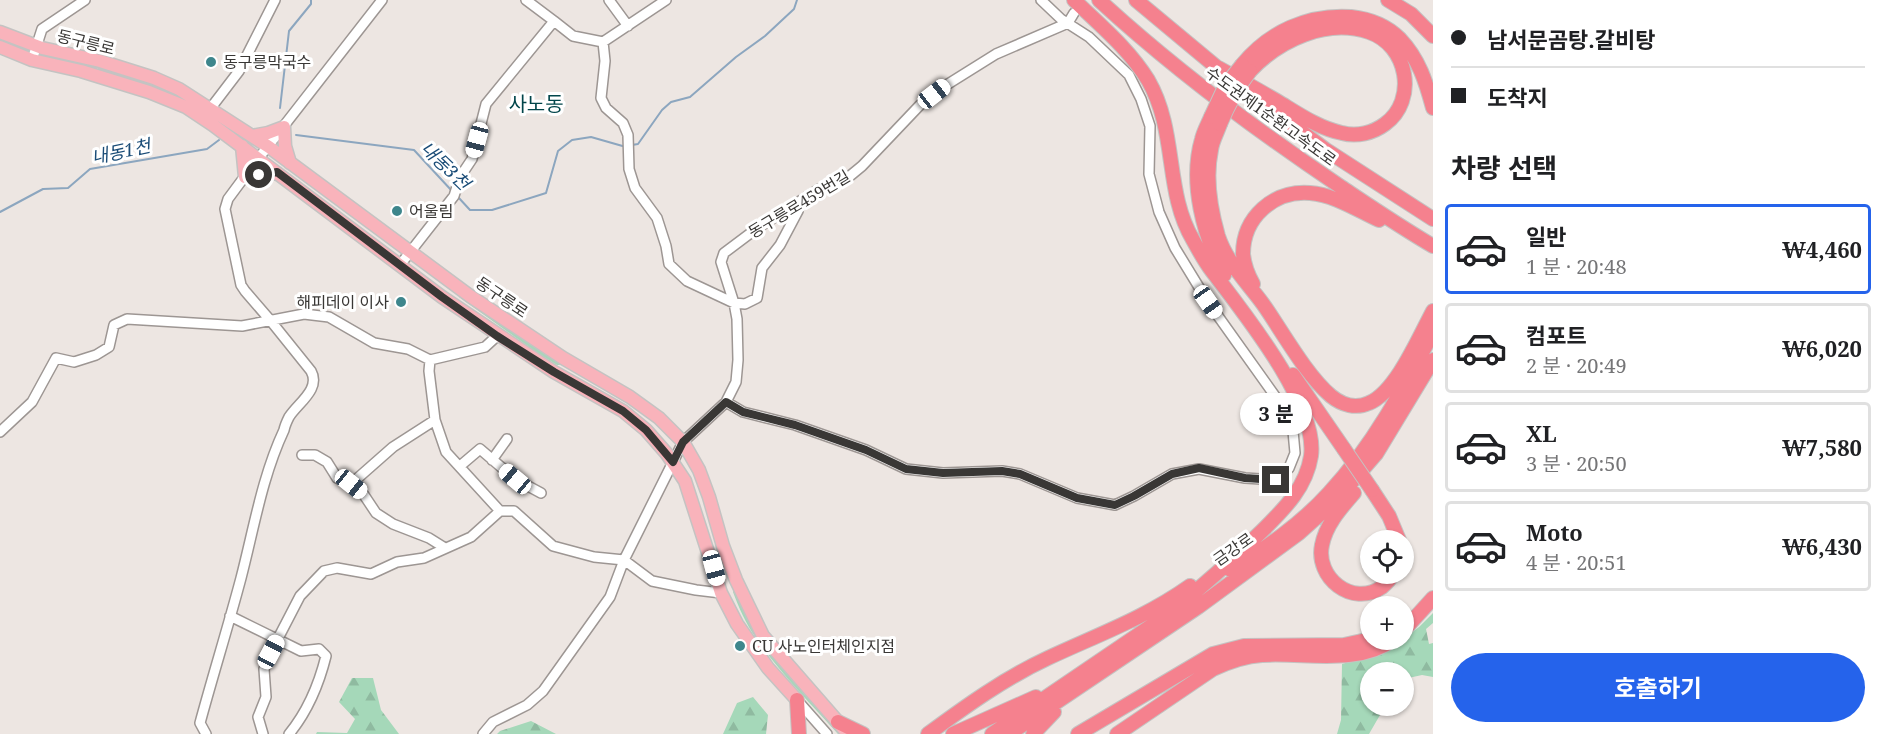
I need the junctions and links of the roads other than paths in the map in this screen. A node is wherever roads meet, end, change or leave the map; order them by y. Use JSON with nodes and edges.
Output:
{"nodes":[{"id":1,"x":85,"y":0,"type":"edge"},
{"id":2,"x":275,"y":0,"type":"edge"},
{"id":3,"x":382,"y":0,"type":"edge"},
{"id":4,"x":526,"y":0,"type":"edge"},
{"id":5,"x":609,"y":0,"type":"edge"},
{"id":6,"x":666,"y":0,"type":"edge"},
{"id":7,"x":1041,"y":0,"type":"edge"},
{"id":8,"x":1099,"y":0,"type":"edge"},
{"id":9,"x":1136,"y":0,"type":"edge"},
{"id":10,"x":1388,"y":0,"type":"edge"},
{"id":11,"x":1074,"y":7,"type":"edge"},
{"id":12,"x":554,"y":21,"type":"junction"},
{"id":13,"x":1068,"y":23,"type":"junction"},
{"id":14,"x":628,"y":26,"type":"junction"},
{"id":15,"x":0,"y":32,"type":"edge"},
{"id":16,"x":1433,"y":36,"type":"edge"},
{"id":17,"x":603,"y":42,"type":"junction"},
{"id":18,"x":0,"y":46,"type":"edge"},
{"id":19,"x":37,"y":46,"type":"junction"},
{"id":20,"x":32,"y":60,"type":"junction"},
{"id":21,"x":1213,"y":65,"type":"junction"},
{"id":22,"x":1246,"y":68,"type":"junction"},
{"id":23,"x":1433,"y":108,"type":"edge"},
{"id":24,"x":210,"y":109,"type":"junction"},
{"id":25,"x":1216,"y":121,"type":"junction"},
{"id":26,"x":284,"y":127,"type":"junction"},
{"id":27,"x":252,"y":136,"type":"junction"},
{"id":28,"x":242,"y":146,"type":"junction"},
{"id":29,"x":269,"y":147,"type":"junction"},
{"id":30,"x":258,"y":159,"type":"junction"},
{"id":31,"x":290,"y":163,"type":"junction"},
{"id":32,"x":277,"y":172,"type":"junction"},
{"id":33,"x":244,"y":177,"type":"junction"},
{"id":34,"x":799,"y":202,"type":"junction"},
{"id":35,"x":1433,"y":219,"type":"edge"},
{"id":36,"x":1412,"y":234,"type":"junction"},
{"id":37,"x":1433,"y":246,"type":"edge"},
{"id":38,"x":409,"y":253,"type":"junction"},
{"id":39,"x":400,"y":265,"type":"junction"},
{"id":40,"x":1262,"y":302,"type":"junction"},
{"id":41,"x":734,"y":303,"type":"junction"},
{"id":42,"x":1238,"y":304,"type":"junction"},
{"id":43,"x":1433,"y":311,"type":"edge"},
{"id":44,"x":270,"y":320,"type":"junction"},
{"id":45,"x":1433,"y":332,"type":"edge"},
{"id":46,"x":497,"y":336,"type":"junction"},
{"id":47,"x":1261,"y":337,"type":"junction"},
{"id":48,"x":430,"y":360,"type":"junction"},
{"id":49,"x":1433,"y":361,"type":"edge"},
{"id":50,"x":726,"y":402,"type":"junction"},
{"id":51,"x":435,"y":420,"type":"junction"},
{"id":52,"x":0,"y":432,"type":"edge"},
{"id":53,"x":507,"y":439,"type":"dead end"},
{"id":54,"x":683,"y":442,"type":"junction"},
{"id":55,"x":302,"y":455,"type":"dead end"},
{"id":56,"x":492,"y":460,"type":"junction"},
{"id":57,"x":673,"y":462,"type":"junction"},
{"id":58,"x":460,"y":466,"type":"junction"},
{"id":59,"x":351,"y":484,"type":"junction"},
{"id":60,"x":541,"y":493,"type":"dead end"},
{"id":61,"x":500,"y":511,"type":"junction"},
{"id":62,"x":1395,"y":530,"type":"edge"},
{"id":63,"x":1246,"y":547,"type":"junction"},
{"id":64,"x":445,"y":548,"type":"junction"},
{"id":65,"x":624,"y":560,"type":"junction"},
{"id":66,"x":1385,"y":584,"type":"edge"},
{"id":67,"x":721,"y":592,"type":"junction"},
{"id":68,"x":1430,"y":602,"type":"edge"},
{"id":69,"x":1171,"y":612,"type":"junction"},
{"id":70,"x":1414,"y":615,"type":"edge"},
{"id":71,"x":230,"y":616,"type":"junction"},
{"id":72,"x":1414,"y":619,"type":"edge"},
{"id":73,"x":277,"y":640,"type":"junction"},
{"id":74,"x":1360,"y":641,"type":"edge"},
{"id":75,"x":1371,"y":650,"type":"edge"},
{"id":76,"x":1080,"y":681,"type":"junction"},
{"id":77,"x":797,"y":700,"type":"junction"},
{"id":78,"x":838,"y":722,"type":"junction"},
{"id":79,"x":206,"y":734,"type":"edge"},
{"id":80,"x":263,"y":734,"type":"edge"},
{"id":81,"x":289,"y":734,"type":"edge"},
{"id":82,"x":483,"y":734,"type":"edge"},
{"id":83,"x":799,"y":734,"type":"edge"},
{"id":84,"x":827,"y":734,"type":"edge"},
{"id":85,"x":848,"y":734,"type":"edge"},
{"id":86,"x":863,"y":734,"type":"edge"},
{"id":87,"x":928,"y":734,"type":"edge"},
{"id":88,"x":952,"y":734,"type":"edge"},
{"id":89,"x":992,"y":734,"type":"edge"},
{"id":90,"x":1009,"y":734,"type":"edge"},
{"id":91,"x":1033,"y":734,"type":"edge"},
{"id":92,"x":1078,"y":734,"type":"edge"},
{"id":93,"x":1117,"y":734,"type":"edge"}],
"edges":[{"from":1,"to":19,"type":"street"},
{"from":2,"to":24,"type":"street"},
{"from":3,"to":26,"type":"street"},
{"from":4,"to":12,"type":"street"},
{"from":5,"to":14,"type":"street"},
{"from":6,"to":14,"type":"street"},
{"from":7,"to":13,"type":"street"},
{"from":8,"to":36,"type":"highway","name":"수도권제1순환고속도로"},
{"from":9,"to":21,"type":"highway","name":"수도권제1순환고속도로"},
{"from":10,"to":16,"type":"highway"},
{"from":11,"to":13,"type":"street"},
{"from":11,"to":42,"type":"highway"},
{"from":12,"to":17,"type":"street"},
{"from":12,"to":38,"type":"street"},
{"from":13,"to":34,"type":"street","name":"동구릉로459번길"},
{"from":13,"to":50,"type":"street"},
{"from":14,"to":17,"type":"street"},
{"from":15,"to":19,"type":"main road","name":"동구릉로"},
{"from":17,"to":41,"type":"street"},
{"from":18,"to":20,"type":"main road","name":"동구릉로"},
{"from":19,"to":20,"type":"street"},
{"from":19,"to":24,"type":"main road","name":"동구릉로"},
{"from":20,"to":28,"type":"main road","name":"동구릉로"},
{"from":21,"to":22,"type":"highway"},
{"from":21,"to":35,"type":"highway","name":"수도권제1순환고속도로"},
{"from":22,"to":23,"type":"highway"},
{"from":22,"to":25,"type":"highway","bridge":true},
{"from":24,"to":27,"type":"main road","name":"동구릉로"},
{"from":25,"to":40,"type":"highway"},
{"from":25,"to":42,"type":"highway"},
{"from":26,"to":27,"type":"main road"},
{"from":26,"to":29,"type":"street"},
{"from":26,"to":31,"type":"main road"},
{"from":27,"to":29,"type":"main road","name":"동구릉로"},
{"from":28,"to":30,"type":"main road","name":"동구릉로"},
{"from":28,"to":33,"type":"main road"},
{"from":29,"to":30,"type":"street"},
{"from":29,"to":31,"type":"main road","name":"동구릉로"},
{"from":30,"to":32,"type":"main road","name":"동구릉로"},
{"from":30,"to":33,"type":"street"},
{"from":31,"to":38,"type":"main road","name":"동구릉로"},
{"from":32,"to":33,"type":"main road"},
{"from":32,"to":39,"type":"main road","name":"동구릉로"},
{"from":33,"to":44,"type":"street"},
{"from":34,"to":41,"type":"street"},
{"from":34,"to":41,"type":"street","name":"동구릉로459번길"},
{"from":36,"to":37,"type":"highway","name":"수도권제1순환고속도로"},
{"from":36,"to":40,"type":"highway"},
{"from":38,"to":39,"type":"street"},
{"from":38,"to":54,"type":"main road","name":"동구릉로"},
{"from":39,"to":46,"type":"main road","name":"동구릉로"},
{"from":40,"to":43,"type":"highway"},
{"from":41,"to":50,"type":"street","name":"동구릉로459번길"},
{"from":42,"to":47,"type":"highway"},
{"from":44,"to":48,"type":"street"},
{"from":44,"to":52,"type":"street"},
{"from":44,"to":71,"type":"street"},
{"from":45,"to":69,"type":"highway","name":"금강로"},
{"from":46,"to":48,"type":"street"},
{"from":46,"to":57,"type":"main road","name":"동구릉로"},
{"from":47,"to":62,"type":"highway","bridge":true},
{"from":47,"to":63,"type":"highway"},
{"from":48,"to":51,"type":"street"},
{"from":49,"to":66,"type":"highway"},
{"from":49,"to":76,"type":"highway","name":"금강로"},
{"from":50,"to":54,"type":"street","name":"동구릉로459번길"},
{"from":51,"to":58,"type":"street"},
{"from":51,"to":59,"type":"street"},
{"from":53,"to":56,"type":"street"},
{"from":54,"to":57,"type":"street"},
{"from":54,"to":78,"type":"main road","name":"동구릉로"},
{"from":55,"to":59,"type":"street"},
{"from":56,"to":58,"type":"street"},
{"from":56,"to":60,"type":"street"},
{"from":57,"to":65,"type":"street"},
{"from":57,"to":67,"type":"main road","name":"동구릉로"},
{"from":58,"to":61,"type":"street"},
{"from":59,"to":64,"type":"street"},
{"from":61,"to":64,"type":"street"},
{"from":61,"to":65,"type":"street"},
{"from":63,"to":69,"type":"highway"},
{"from":63,"to":87,"type":"highway"},
{"from":64,"to":73,"type":"street"},
{"from":65,"to":67,"type":"street"},
{"from":65,"to":82,"type":"street"},
{"from":67,"to":77,"type":"main road","name":"동구릉로"},
{"from":68,"to":70,"type":"highway"},
{"from":68,"to":72,"type":"highway"},
{"from":69,"to":76,"type":"highway","name":"금강로"},
{"from":71,"to":73,"type":"street"},
{"from":71,"to":79,"type":"street"},
{"from":73,"to":80,"type":"street"},
{"from":73,"to":81,"type":"street"},
{"from":74,"to":92,"type":"highway"},
{"from":75,"to":93,"type":"highway"},
{"from":76,"to":88,"type":"highway"},
{"from":76,"to":89,"type":"highway","name":"금강로"},
{"from":76,"to":90,"type":"highway","name":"금강로"},
{"from":76,"to":91,"type":"highway"},
{"from":77,"to":83,"type":"highway"},
{"from":77,"to":84,"type":"street","name":"동구릉로"},
{"from":78,"to":85,"type":"main road","name":"동구릉로"},
{"from":78,"to":86,"type":"highway"}]}
